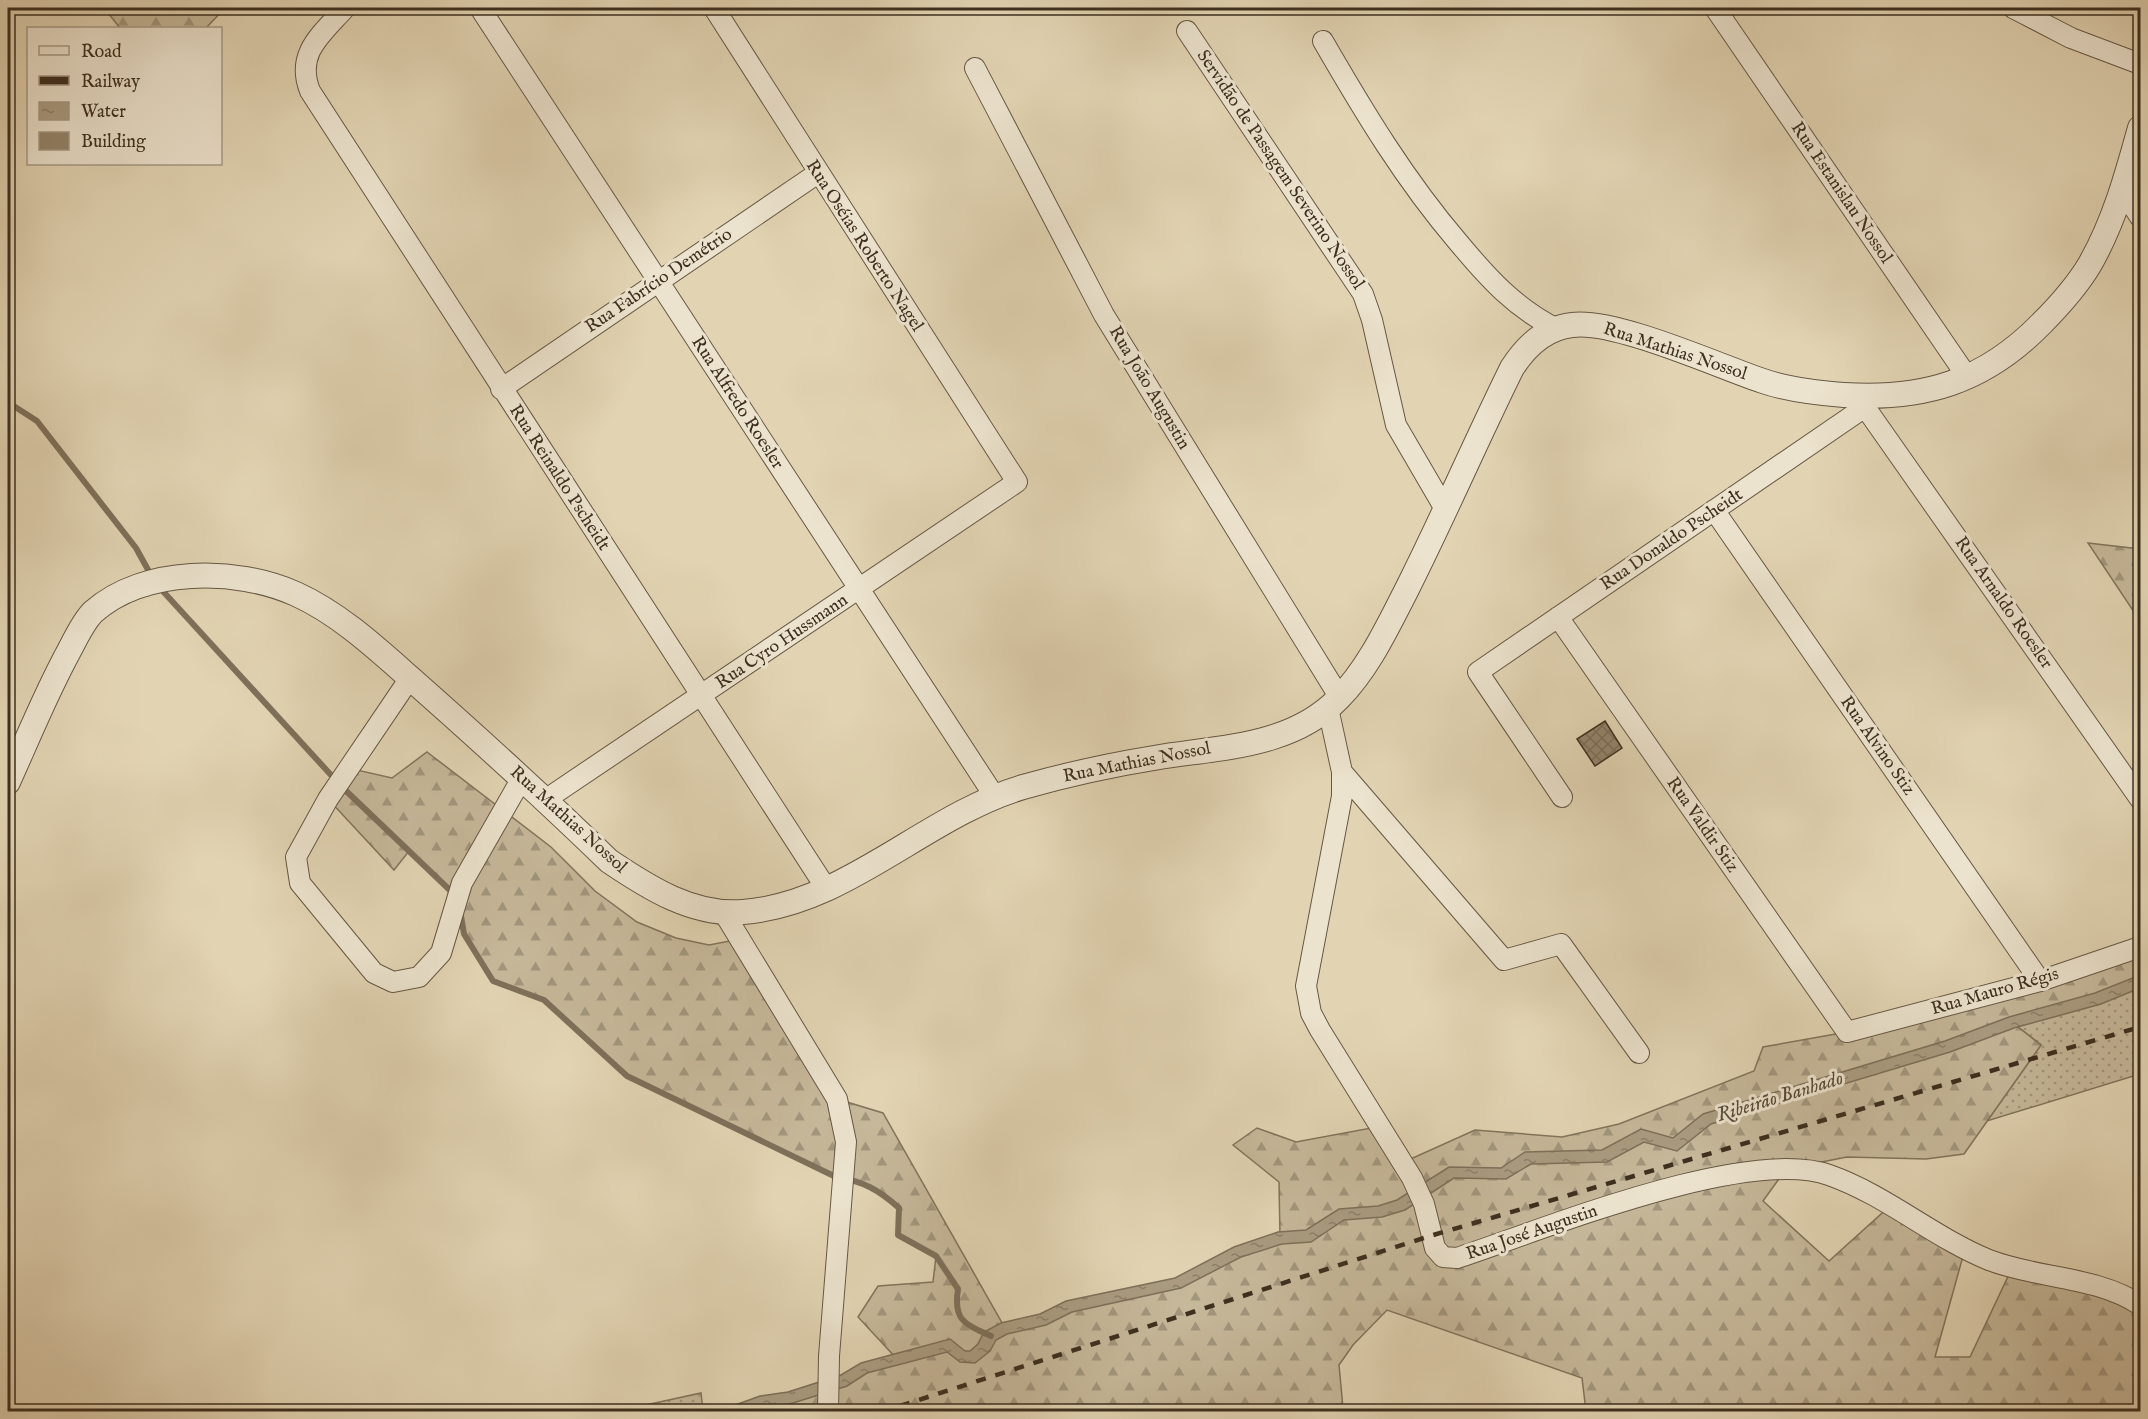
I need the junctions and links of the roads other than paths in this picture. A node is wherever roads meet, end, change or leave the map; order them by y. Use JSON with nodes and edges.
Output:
{"nodes":[{"id":1,"x":345,"y":8,"type":"edge"},
{"id":2,"x":480,"y":8,"type":"edge"},
{"id":3,"x":714,"y":8,"type":"edge"},
{"id":4,"x":1715,"y":8,"type":"edge"},
{"id":5,"x":2013,"y":8,"type":"edge"},
{"id":6,"x":1187,"y":31,"type":"dead end"},
{"id":7,"x":1323,"y":41,"type":"dead end"},
{"id":8,"x":2140,"y":64,"type":"edge"},
{"id":9,"x":975,"y":68,"type":"dead end"},
{"id":10,"x":2140,"y":128,"type":"edge"},
{"id":11,"x":818,"y":174,"type":"junction"},
{"id":12,"x":2122,"y":190,"type":"junction"},
{"id":13,"x":2140,"y":217,"type":"edge"},
{"id":14,"x":658,"y":282,"type":"junction"},
{"id":15,"x":1557,"y":328,"type":"junction"},
{"id":16,"x":1968,"y":378,"type":"junction"},
{"id":17,"x":501,"y":389,"type":"junction"},
{"id":18,"x":1864,"y":402,"type":"junction"},
{"id":19,"x":1017,"y":482,"type":"joint"},
{"id":20,"x":1445,"y":509,"type":"junction"},
{"id":21,"x":1714,"y":510,"type":"junction"},
{"id":22,"x":859,"y":590,"type":"junction"},
{"id":23,"x":1558,"y":617,"type":"junction"},
{"id":24,"x":410,"y":678,"type":"junction"},
{"id":25,"x":701,"y":696,"type":"junction"},
{"id":26,"x":1334,"y":703,"type":"junction"},
{"id":27,"x":1342,"y":772,"type":"junction"},
{"id":28,"x":522,"y":778,"type":"junction"},
{"id":29,"x":8,"y":782,"type":"edge"},
{"id":30,"x":995,"y":797,"type":"junction"},
{"id":31,"x":1562,"y":797,"type":"dead end"},
{"id":32,"x":2140,"y":799,"type":"edge"},
{"id":33,"x":545,"y":800,"type":"junction"},
{"id":34,"x":826,"y":888,"type":"junction"},
{"id":35,"x":724,"y":913,"type":"junction"},
{"id":36,"x":2140,"y":947,"type":"edge"},
{"id":37,"x":2040,"y":981,"type":"junction"},
{"id":38,"x":1847,"y":1032,"type":"joint"},
{"id":39,"x":1639,"y":1053,"type":"dead end"},
{"id":40,"x":2140,"y":1305,"type":"edge"},
{"id":41,"x":828,"y":1405,"type":"edge"}],
"edges":[{"from":1,"to":17,"type":"street","name":"Rua Reinaldo Pscheidt"},
{"from":2,"to":14,"type":"street","name":"Rua Alfredo Roesler"},
{"from":3,"to":11,"type":"street","name":"Rua Oséias Roberto Nagel"},
{"from":4,"to":16,"type":"street","name":"Rua Estanislau Nossol"},
{"from":5,"to":8,"type":"street"},
{"from":6,"to":20,"type":"street","name":"Servidão de Passagem Severino Nossol"},
{"from":7,"to":15,"type":"street"},
{"from":9,"to":26,"type":"street","name":"Rua João Augustin"},
{"from":10,"to":12,"type":"street","name":"Rua Mathias Nossol"},
{"from":11,"to":14,"type":"street","name":"Rua Fabrício Demétrio"},
{"from":11,"to":19,"type":"street","name":"Rua Oséias Roberto Nagel"},
{"from":12,"to":13,"type":"street"},
{"from":12,"to":16,"type":"street","name":"Rua Mathias Nossol"},
{"from":14,"to":17,"type":"street","name":"Rua Fabrício Demétrio"},
{"from":14,"to":22,"type":"street","name":"Rua Alfredo Roesler"},
{"from":15,"to":18,"type":"street","name":"Rua Mathias Nossol"},
{"from":15,"to":20,"type":"street","name":"Rua Mathias Nossol"},
{"from":16,"to":18,"type":"street","name":"Rua Mathias Nossol"},
{"from":17,"to":25,"type":"street","name":"Rua Reinaldo Pscheidt"},
{"from":18,"to":21,"type":"street","name":"Rua Donaldo Pscheidt"},
{"from":18,"to":32,"type":"street","name":"Rua Arnaldo Roesler"},
{"from":19,"to":22,"type":"street","name":"Rua Cyro Hussmann"},
{"from":20,"to":26,"type":"street","name":"Rua Mathias Nossol"},
{"from":21,"to":23,"type":"street","name":"Rua Donaldo Pscheidt"},
{"from":21,"to":37,"type":"street","name":"Rua Alvino Stiz"},
{"from":22,"to":25,"type":"street","name":"Rua Cyro Hussmann"},
{"from":22,"to":30,"type":"street","name":"Rua Alfredo Roesler"},
{"from":23,"to":31,"type":"street","name":"Rua Donaldo Pscheidt"},
{"from":23,"to":38,"type":"street","name":"Rua Valdir Stiz"},
{"from":24,"to":28,"type":"street","name":"Rua Mathias Nossol"},
{"from":24,"to":28,"type":"street"},
{"from":24,"to":29,"type":"street","name":"Rua Mathias Nossol"},
{"from":25,"to":33,"type":"street","name":"Rua Cyro Hussmann"},
{"from":25,"to":34,"type":"street","name":"Rua Reinaldo Pscheidt"},
{"from":26,"to":27,"type":"street","name":"Rua José Augustin"},
{"from":26,"to":30,"type":"street","name":"Rua Mathias Nossol"},
{"from":27,"to":39,"type":"street"},
{"from":27,"to":40,"type":"street","name":"Rua José Augustin"},
{"from":28,"to":33,"type":"street","name":"Rua Mathias Nossol"},
{"from":30,"to":34,"type":"street","name":"Rua Mathias Nossol"},
{"from":33,"to":35,"type":"street","name":"Rua Mathias Nossol"},
{"from":34,"to":35,"type":"street","name":"Rua Mathias Nossol"},
{"from":35,"to":41,"type":"street"},
{"from":36,"to":37,"type":"street","name":"Rua Mauro Régis"},
{"from":37,"to":38,"type":"street","name":"Rua Mauro Régis"}]}
